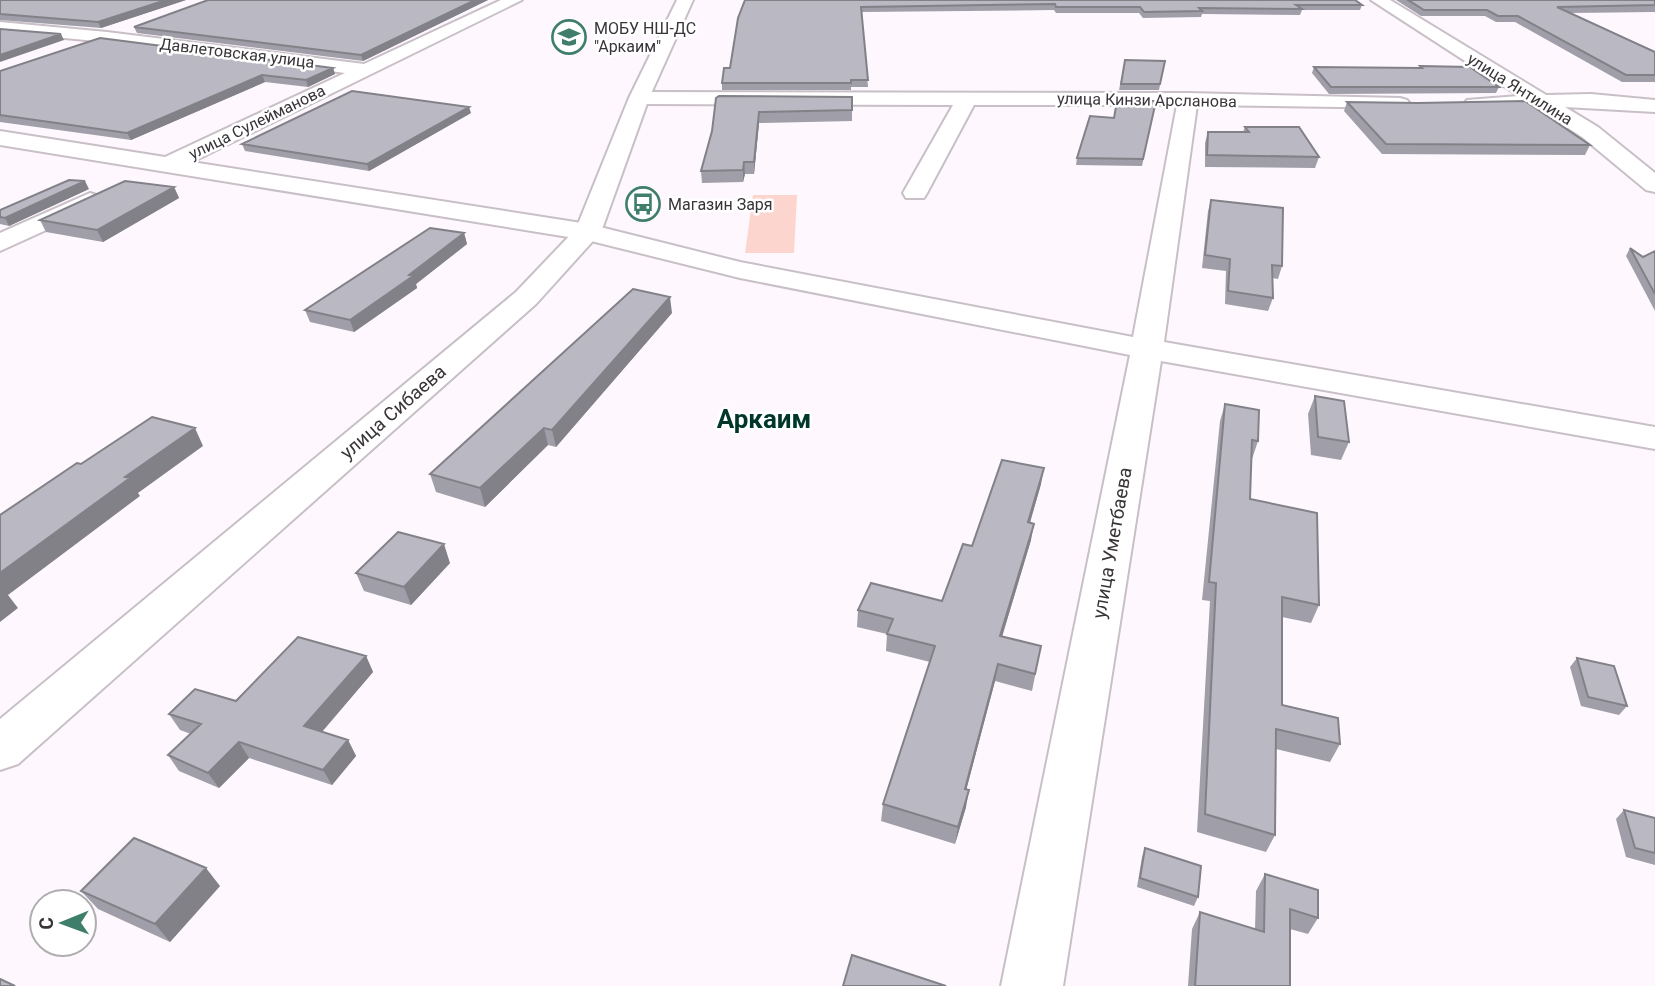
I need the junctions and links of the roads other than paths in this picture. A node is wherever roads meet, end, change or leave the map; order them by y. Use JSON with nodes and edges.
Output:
{"nodes":[{"id":1,"x":514,"y":0,"type":"edge"},
{"id":2,"x":685,"y":0,"type":"edge"},
{"id":3,"x":1379,"y":0,"type":"edge"},
{"id":4,"x":146,"y":23,"type":"edge"},
{"id":5,"x":0,"y":27,"type":"edge"},
{"id":6,"x":107,"y":37,"type":"junction"},
{"id":7,"x":60,"y":52,"type":"edge"},
{"id":8,"x":366,"y":70,"type":"junction"},
{"id":9,"x":639,"y":98,"type":"junction"},
{"id":10,"x":967,"y":99,"type":"junction"},
{"id":11,"x":1188,"y":99,"type":"junction"},
{"id":12,"x":1538,"y":101,"type":"junction"},
{"id":13,"x":1426,"y":104,"type":"edge"},
{"id":14,"x":1450,"y":104,"type":"edge"},
{"id":15,"x":1655,"y":106,"type":"edge"},
{"id":16,"x":0,"y":138,"type":"edge"},
{"id":17,"x":170,"y":164,"type":"junction"},
{"id":18,"x":134,"y":181,"type":"edge"},
{"id":19,"x":1655,"y":185,"type":"edge"},
{"id":20,"x":110,"y":192,"type":"edge"},
{"id":21,"x":915,"y":193,"type":"dead end"},
{"id":22,"x":588,"y":232,"type":"junction"},
{"id":23,"x":0,"y":243,"type":"edge"},
{"id":24,"x":1147,"y":349,"type":"junction"},
{"id":25,"x":1655,"y":438,"type":"edge"},
{"id":26,"x":0,"y":749,"type":"edge"},
{"id":27,"x":1032,"y":986,"type":"edge"}],
"edges":[{"from":1,"to":8,"type":"street","name":"улица Сулейманова"},
{"from":2,"to":9,"type":"street","name":"улица Сибаева"},
{"from":3,"to":12,"type":"street","name":"улица Янтилина"},
{"from":4,"to":6,"type":"street","name":"Давлетовская улица"},
{"from":5,"to":6,"type":"street","name":"Давлетовская улица"},
{"from":6,"to":7,"type":"street","name":"Давлетовская улица"},
{"from":6,"to":8,"type":"street","name":"Давлетовская улица"},
{"from":8,"to":17,"type":"street","name":"улица Сулейманова"},
{"from":9,"to":10,"type":"street","name":"улица Кинзи Арсланова"},
{"from":9,"to":22,"type":"street","name":"улица Сибаева"},
{"from":10,"to":11,"type":"street","name":"улица Кинзи Арсланова"},
{"from":10,"to":21,"type":"street"},
{"from":11,"to":13,"type":"street","name":"улица Кинзи Арсланова"},
{"from":11,"to":24,"type":"street","name":"улица Уметбаева"},
{"from":12,"to":14,"type":"street"},
{"from":12,"to":15,"type":"street"},
{"from":12,"to":19,"type":"street","name":"улица Янтилина"},
{"from":16,"to":17,"type":"street"},
{"from":17,"to":18,"type":"street","name":"улица Сулейманова"},
{"from":17,"to":22,"type":"street"},
{"from":20,"to":23,"type":"street"},
{"from":22,"to":24,"type":"street"},
{"from":22,"to":26,"type":"street","name":"улица Сибаева"},
{"from":24,"to":25,"type":"street"},
{"from":24,"to":27,"type":"street","name":"улица Уметбаева"}]}
